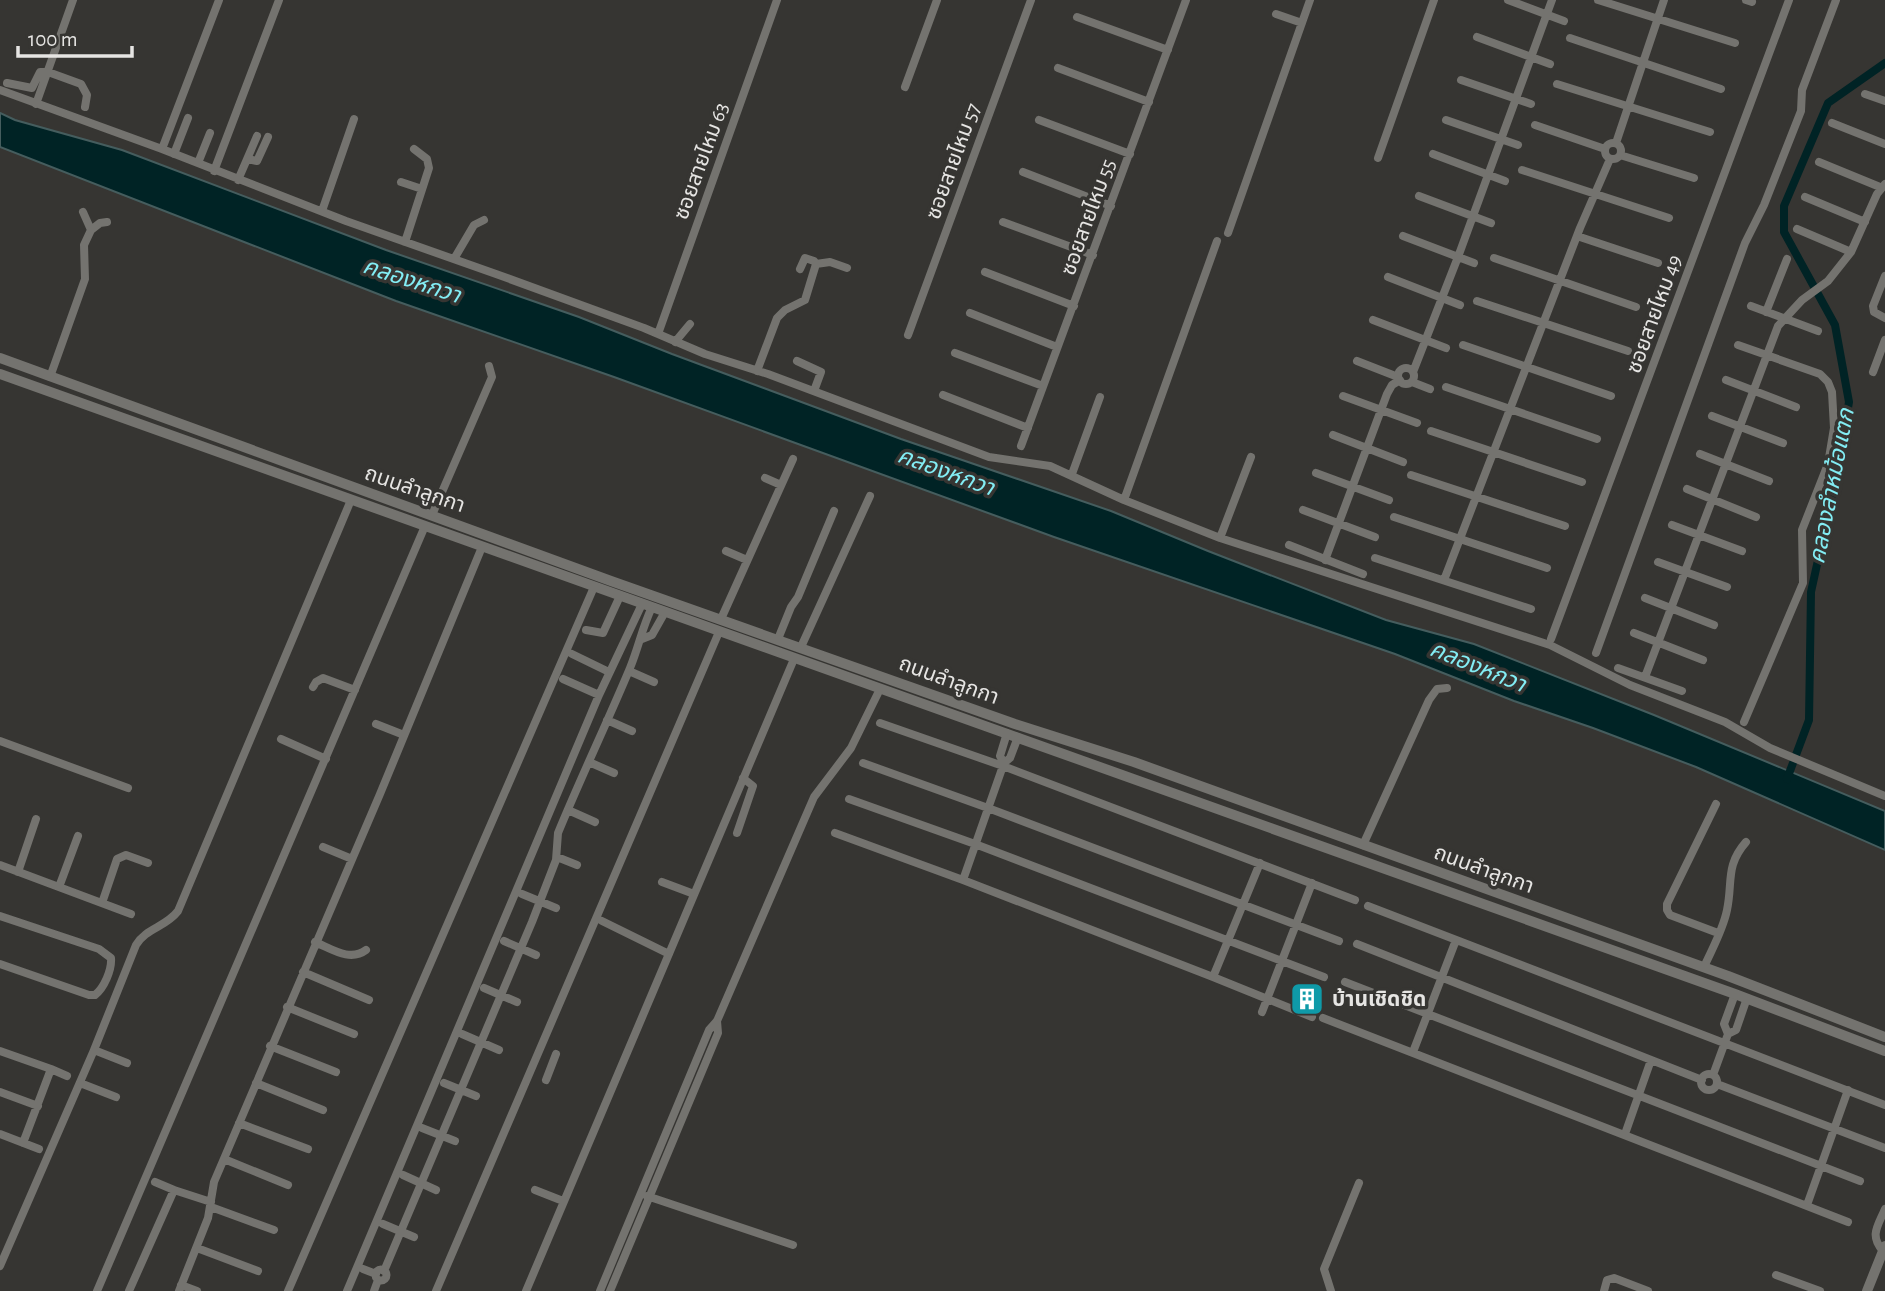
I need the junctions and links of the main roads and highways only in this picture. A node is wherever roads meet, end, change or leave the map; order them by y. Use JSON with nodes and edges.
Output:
{"nodes":[{"id":1,"x":0,"y":358,"type":"edge"},
{"id":2,"x":0,"y":374,"type":"edge"},
{"id":3,"x":1266,"y":810,"type":"junction"},
{"id":4,"x":1261,"y":825,"type":"junction"},
{"id":5,"x":1885,"y":1037,"type":"edge"},
{"id":6,"x":1885,"y":1051,"type":"edge"},
{"id":7,"x":1884,"y":1249,"type":"edge"},
{"id":8,"x":1867,"y":1291,"type":"edge"}],
"edges":[{"from":1,"to":3,"type":"main road","name":"ถนนลำลูกกา"},
{"from":2,"to":4,"type":"main road","name":"ถนนลำลูกกา"},
{"from":3,"to":4,"type":"main road"},
{"from":3,"to":5,"type":"main road","name":"ถนนลำลูกกา"},
{"from":4,"to":6,"type":"main road","name":"ถนนลำลูกกา"},
{"from":7,"to":8,"type":"main road"}]}
